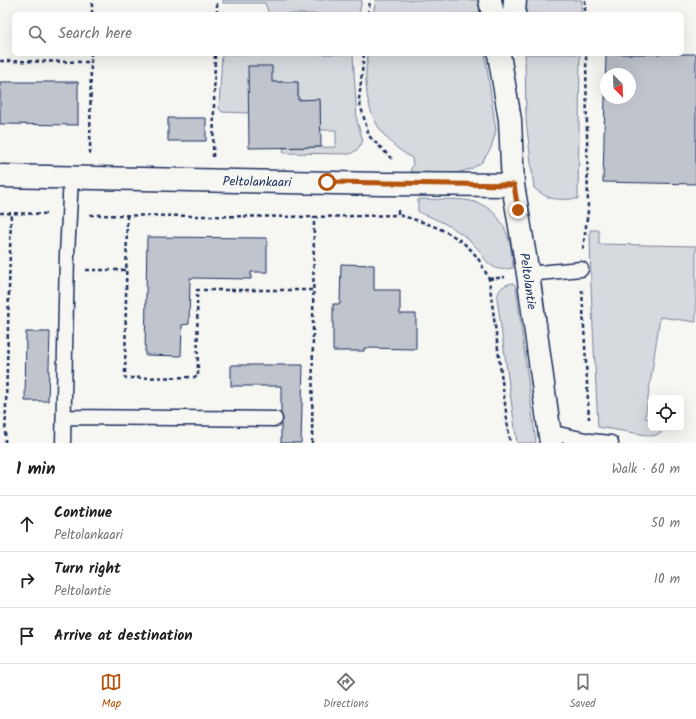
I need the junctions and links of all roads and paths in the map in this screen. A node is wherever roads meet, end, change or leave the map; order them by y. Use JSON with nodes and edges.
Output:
{"nodes":[{"id":1,"x":92,"y":0,"type":"edge"},
{"id":2,"x":217,"y":0,"type":"edge"},
{"id":3,"x":370,"y":0,"type":"edge"},
{"id":4,"x":490,"y":0,"type":"edge"},
{"id":5,"x":515,"y":0,"type":"edge"},
{"id":6,"x":585,"y":0,"type":"edge"},
{"id":7,"x":92,"y":12,"type":"edge"},
{"id":8,"x":217,"y":12,"type":"edge"},
{"id":9,"x":368,"y":12,"type":"edge"},
{"id":10,"x":493,"y":12,"type":"edge"},
{"id":11,"x":514,"y":12,"type":"edge"},
{"id":12,"x":585,"y":12,"type":"edge"},
{"id":13,"x":91,"y":56,"type":"edge"},
{"id":14,"x":215,"y":56,"type":"edge"},
{"id":15,"x":364,"y":56,"type":"edge"},
{"id":16,"x":499,"y":56,"type":"edge"},
{"id":17,"x":513,"y":56,"type":"edge"},
{"id":18,"x":0,"y":61,"type":"edge"},
{"id":19,"x":91,"y":62,"type":"junction"},
{"id":20,"x":510,"y":120,"type":"junction"},
{"id":21,"x":90,"y":160,"type":"dead end"},
{"id":22,"x":212,"y":163,"type":"dead end"},
{"id":23,"x":0,"y":176,"type":"edge"},
{"id":24,"x":71,"y":177,"type":"junction"},
{"id":25,"x":399,"y":184,"type":"junction"},
{"id":26,"x":514,"y":185,"type":"junction"},
{"id":27,"x":0,"y":213,"type":"edge"},
{"id":28,"x":10,"y":213,"type":"junction"},
{"id":29,"x":69,"y":214,"type":"junction"},
{"id":30,"x":127,"y":215,"type":"junction"},
{"id":31,"x":398,"y":215,"type":"junction"},
{"id":32,"x":314,"y":217,"type":"junction"},
{"id":33,"x":580,"y":269,"type":"dead end"},
{"id":34,"x":67,"y":270,"type":"junction"},
{"id":35,"x":126,"y":270,"type":"junction"},
{"id":36,"x":528,"y":274,"type":"junction"},
{"id":37,"x":313,"y":290,"type":"junction"},
{"id":38,"x":64,"y":417,"type":"junction"},
{"id":39,"x":275,"y":419,"type":"dead end"},
{"id":40,"x":550,"y":437,"type":"edge"},
{"id":41,"x":5,"y":443,"type":"edge"},
{"id":42,"x":63,"y":443,"type":"edge"},
{"id":43,"x":312,"y":443,"type":"edge"},
{"id":44,"x":510,"y":443,"type":"edge"},
{"id":45,"x":612,"y":443,"type":"edge"}],
"edges":[{"from":1,"to":7,"type":"path"},
{"from":2,"to":8,"type":"path"},
{"from":3,"to":9,"type":"path"},
{"from":4,"to":10,"type":"street"},
{"from":5,"to":11,"type":"street"},
{"from":6,"to":12,"type":"path"},
{"from":13,"to":19,"type":"path"},
{"from":14,"to":22,"type":"path"},
{"from":15,"to":25,"type":"path"},
{"from":16,"to":20,"type":"street","name":"Peltolantie"},
{"from":17,"to":20,"type":"street","name":"Peltolantie"},
{"from":18,"to":19,"type":"path"},
{"from":19,"to":21,"type":"path"},
{"from":20,"to":26,"type":"street","name":"Peltolantie"},
{"from":23,"to":24,"type":"street","name":"Peltolankaari"},
{"from":24,"to":25,"type":"street","name":"Peltolankaari"},
{"from":24,"to":29,"type":"lane"},
{"from":25,"to":26,"type":"street","name":"Peltolankaari"},
{"from":25,"to":31,"type":"path"},
{"from":26,"to":36,"type":"street","name":"Peltolantie"},
{"from":27,"to":28,"type":"path"},
{"from":28,"to":29,"type":"path"},
{"from":28,"to":41,"type":"path"},
{"from":29,"to":30,"type":"path"},
{"from":29,"to":34,"type":"lane"},
{"from":30,"to":32,"type":"path"},
{"from":30,"to":35,"type":"path"},
{"from":31,"to":32,"type":"path"},
{"from":31,"to":44,"type":"path"},
{"from":32,"to":37,"type":"path"},
{"from":33,"to":36,"type":"lane"},
{"from":34,"to":35,"type":"path"},
{"from":34,"to":38,"type":"lane"},
{"from":35,"to":37,"type":"path"},
{"from":36,"to":40,"type":"street","name":"Peltolantie"},
{"from":37,"to":43,"type":"path"},
{"from":38,"to":39,"type":"lane"},
{"from":38,"to":42,"type":"lane"},
{"from":40,"to":45,"type":"lane"}]}
